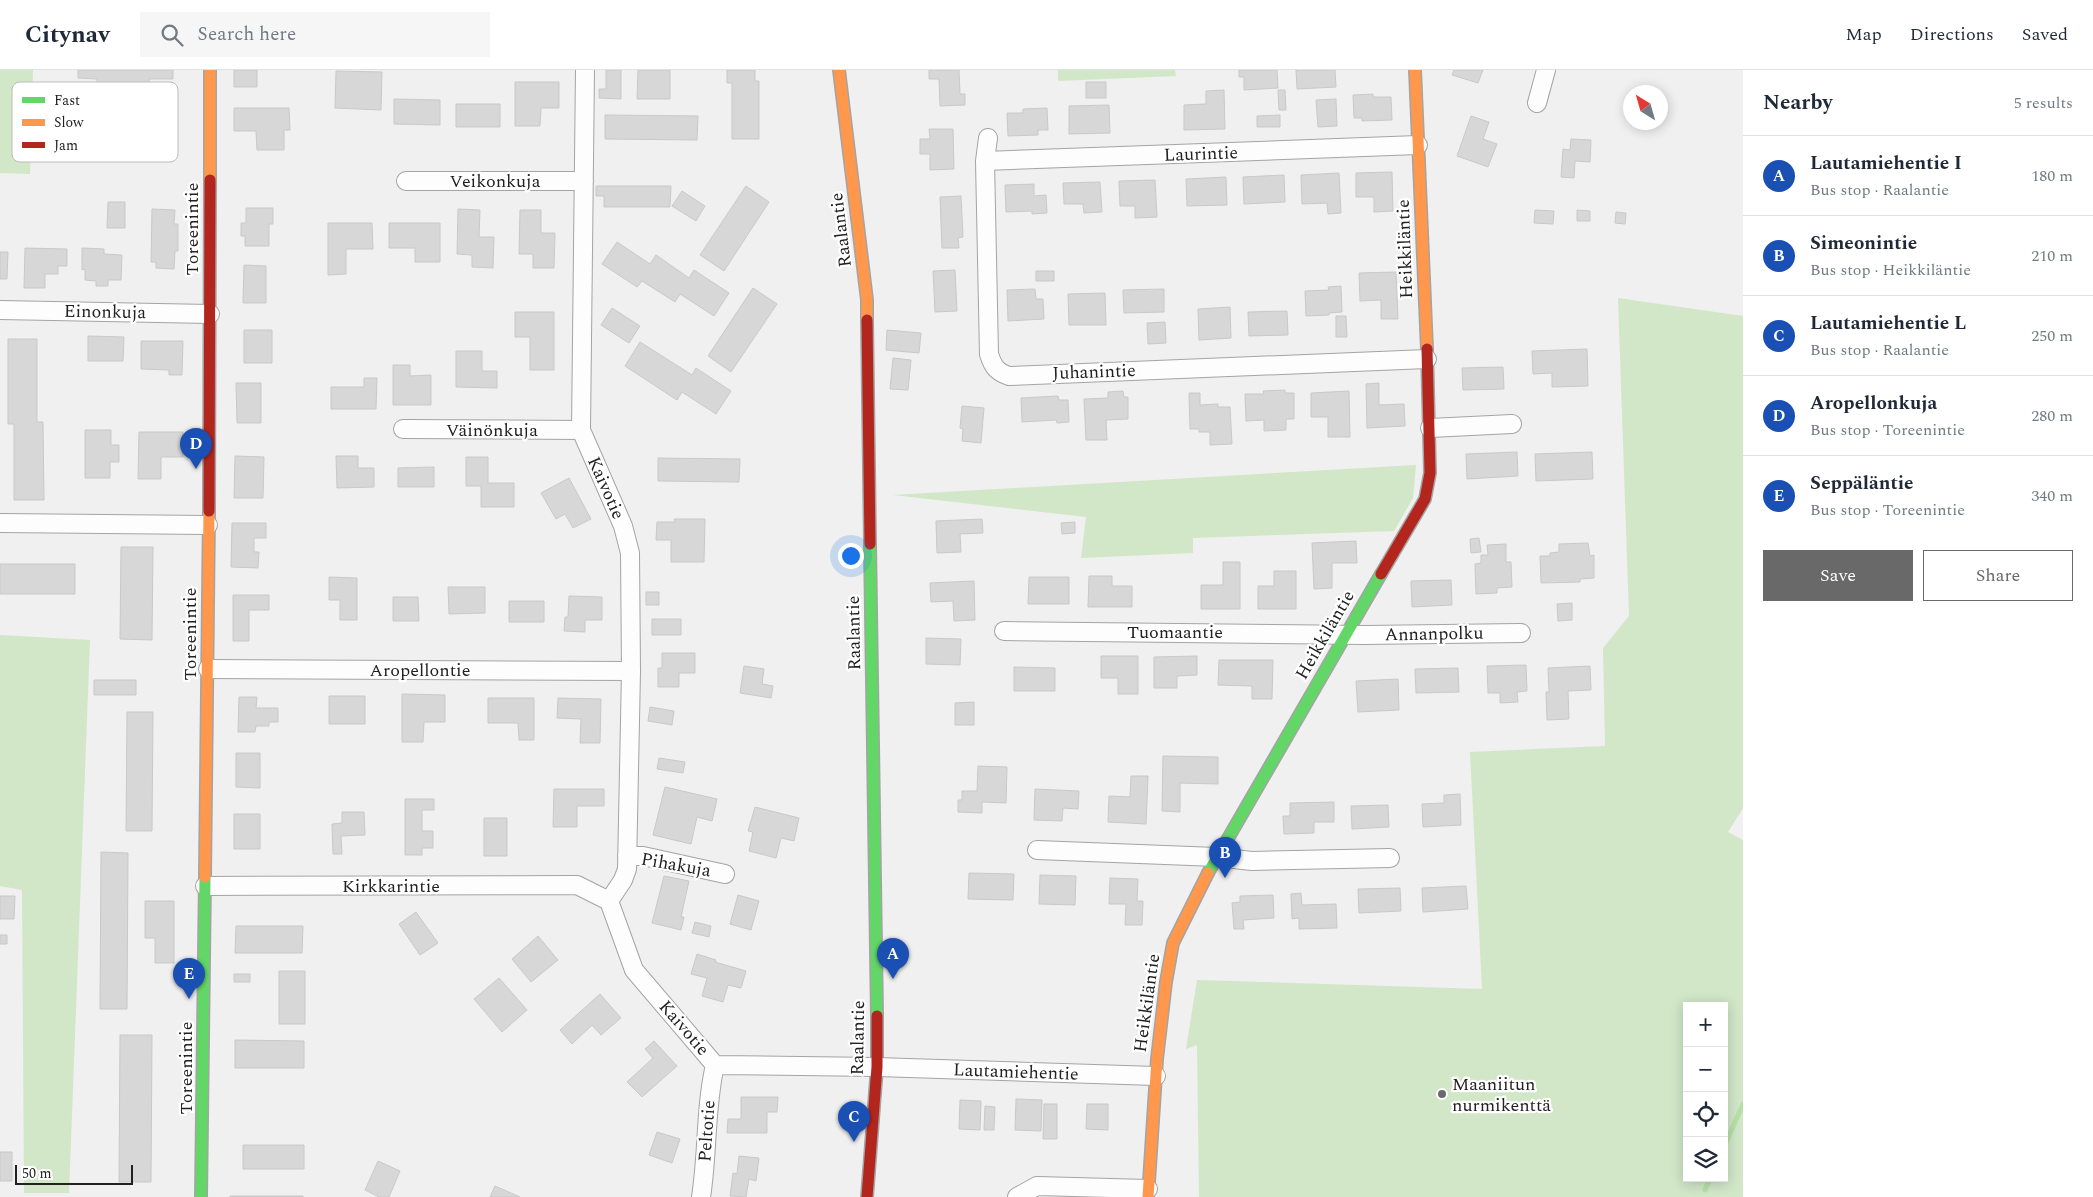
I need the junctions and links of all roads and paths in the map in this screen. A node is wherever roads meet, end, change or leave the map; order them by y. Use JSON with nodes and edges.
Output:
{"nodes":[{"id":1,"x":210,"y":70,"type":"edge"},
{"id":2,"x":585,"y":70,"type":"edge"},
{"id":3,"x":839,"y":70,"type":"edge"},
{"id":4,"x":1415,"y":70,"type":"edge"},
{"id":5,"x":1546,"y":70,"type":"edge"},
{"id":6,"x":1537,"y":103,"type":"dead end"},
{"id":7,"x":988,"y":138,"type":"dead end"},
{"id":8,"x":1418,"y":145,"type":"junction"},
{"id":9,"x":985,"y":161,"type":"junction"},
{"id":10,"x":406,"y":181,"type":"dead end"},
{"id":11,"x":584,"y":181,"type":"junction"},
{"id":12,"x":0,"y":310,"type":"edge"},
{"id":13,"x":210,"y":314,"type":"junction"},
{"id":14,"x":1427,"y":359,"type":"junction"},
{"id":15,"x":1512,"y":424,"type":"dead end"},
{"id":16,"x":1430,"y":428,"type":"junction"},
{"id":17,"x":403,"y":429,"type":"dead end"},
{"id":18,"x":581,"y":430,"type":"junction"},
{"id":19,"x":0,"y":523,"type":"edge"},
{"id":20,"x":208,"y":525,"type":"junction"},
{"id":21,"x":1004,"y":631,"type":"dead end"},
{"id":22,"x":1521,"y":633,"type":"dead end"},
{"id":23,"x":1346,"y":634,"type":"junction"},
{"id":24,"x":208,"y":669,"type":"junction"},
{"id":25,"x":631,"y":671,"type":"junction"},
{"id":26,"x":1037,"y":850,"type":"dead end"},
{"id":27,"x":627,"y":856,"type":"junction"},
{"id":28,"x":1216,"y":857,"type":"junction"},
{"id":29,"x":1390,"y":858,"type":"dead end"},
{"id":30,"x":725,"y":874,"type":"dead end"},
{"id":31,"x":205,"y":886,"type":"junction"},
{"id":32,"x":609,"y":901,"type":"junction"},
{"id":33,"x":715,"y":1065,"type":"junction"},
{"id":34,"x":876,"y":1067,"type":"junction"},
{"id":35,"x":1156,"y":1076,"type":"junction"},
{"id":36,"x":1148,"y":1193,"type":"edge"},
{"id":37,"x":201,"y":1197,"type":"edge"},
{"id":38,"x":701,"y":1197,"type":"edge"},
{"id":39,"x":867,"y":1197,"type":"edge"},
{"id":40,"x":1017,"y":1197,"type":"edge"}],
"edges":[{"from":1,"to":13,"type":"street","name":"Toreenintie"},
{"from":2,"to":11,"type":"street","name":"Kaivotie"},
{"from":3,"to":34,"type":"street","name":"Raalantie"},
{"from":4,"to":8,"type":"street","name":"Heikkiläntie"},
{"from":5,"to":6,"type":"street"},
{"from":7,"to":9,"type":"street","name":"Juhanintie"},
{"from":8,"to":9,"type":"street","name":"Laurintie"},
{"from":8,"to":14,"type":"street","name":"Heikkiläntie"},
{"from":9,"to":14,"type":"street","name":"Juhanintie"},
{"from":10,"to":11,"type":"street","name":"Veikonkuja"},
{"from":11,"to":18,"type":"street","name":"Kaivotie"},
{"from":12,"to":13,"type":"street","name":"Einonkuja"},
{"from":13,"to":20,"type":"street","name":"Toreenintie"},
{"from":14,"to":16,"type":"street","name":"Heikkiläntie"},
{"from":15,"to":16,"type":"street"},
{"from":16,"to":23,"type":"street","name":"Heikkiläntie"},
{"from":17,"to":18,"type":"street","name":"Väinönkuja"},
{"from":18,"to":25,"type":"street","name":"Kaivotie"},
{"from":19,"to":20,"type":"street"},
{"from":20,"to":24,"type":"street","name":"Toreenintie"},
{"from":21,"to":23,"type":"street","name":"Tuomaantie"},
{"from":22,"to":23,"type":"street","name":"Annanpolku"},
{"from":23,"to":28,"type":"street","name":"Heikkiläntie"},
{"from":24,"to":25,"type":"street","name":"Aropellontie"},
{"from":24,"to":31,"type":"street","name":"Toreenintie"},
{"from":25,"to":27,"type":"street","name":"Kaivotie"},
{"from":26,"to":28,"type":"street"},
{"from":27,"to":30,"type":"street","name":"Pihakuja"},
{"from":27,"to":32,"type":"street","name":"Kaivotie"},
{"from":28,"to":29,"type":"street"},
{"from":28,"to":35,"type":"street","name":"Heikkiläntie"},
{"from":31,"to":32,"type":"street","name":"Kirkkarintie"},
{"from":31,"to":37,"type":"street","name":"Toreenintie"},
{"from":32,"to":33,"type":"street","name":"Kaivotie"},
{"from":33,"to":34,"type":"street","name":"Kaivotie"},
{"from":33,"to":38,"type":"street","name":"Peltotie"},
{"from":34,"to":35,"type":"street","name":"Lautamiehentie"},
{"from":34,"to":39,"type":"street","name":"Raalantie"},
{"from":35,"to":36,"type":"street","name":"Heikkiläntie"},
{"from":36,"to":40,"type":"street"}]}
